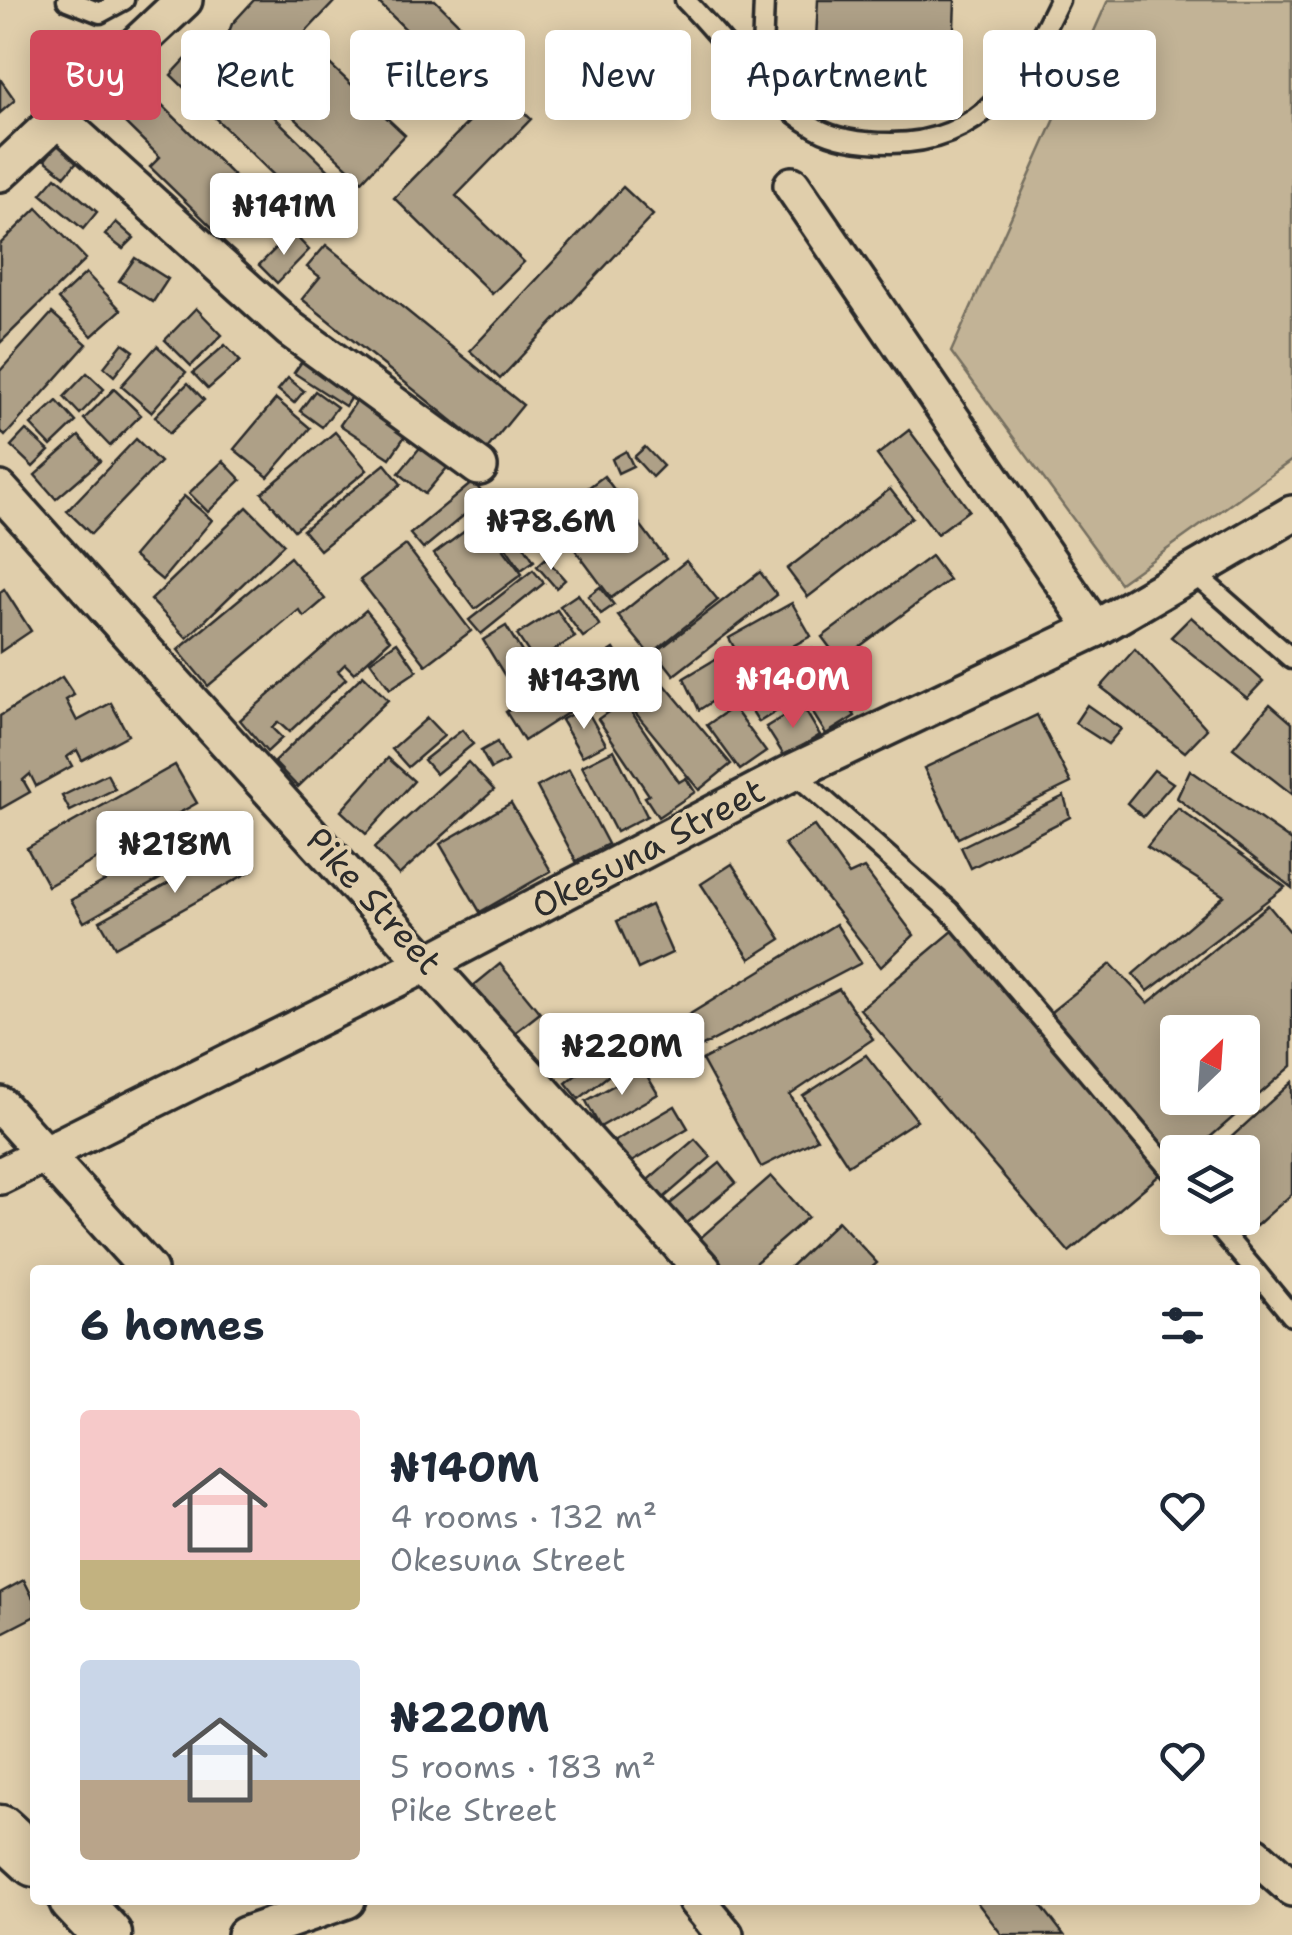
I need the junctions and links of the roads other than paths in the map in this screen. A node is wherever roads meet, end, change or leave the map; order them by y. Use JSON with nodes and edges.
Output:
{"nodes":[{"id":1,"x":67,"y":0,"type":"edge"},
{"id":2,"x":124,"y":0,"type":"edge"},
{"id":3,"x":184,"y":0,"type":"edge"},
{"id":4,"x":685,"y":0,"type":"edge"},
{"id":5,"x":764,"y":0,"type":"edge"},
{"id":6,"x":1058,"y":0,"type":"edge"},
{"id":7,"x":152,"y":30,"type":"edge"},
{"id":8,"x":714,"y":30,"type":"edge"},
{"id":9,"x":763,"y":30,"type":"edge"},
{"id":10,"x":55,"y":120,"type":"edge"},
{"id":11,"x":59,"y":120,"type":"edge"},
{"id":12,"x":807,"y":120,"type":"edge"},
{"id":13,"x":0,"y":174,"type":"edge"},
{"id":14,"x":792,"y":185,"type":"dead end"},
{"id":15,"x":479,"y":467,"type":"dead end"},
{"id":16,"x":0,"y":490,"type":"edge"},
{"id":17,"x":1292,"y":514,"type":"edge"},
{"id":18,"x":1194,"y":573,"type":"junction"},
{"id":19,"x":1095,"y":629,"type":"junction"},
{"id":20,"x":1292,"y":659,"type":"edge"},
{"id":21,"x":794,"y":772,"type":"junction"},
{"id":22,"x":430,"y":962,"type":"junction"},
{"id":23,"x":0,"y":1105,"type":"edge"},
{"id":24,"x":42,"y":1152,"type":"junction"},
{"id":25,"x":1160,"y":1158,"type":"edge"},
{"id":26,"x":0,"y":1176,"type":"edge"},
{"id":27,"x":1224,"y":1235,"type":"edge"},
{"id":28,"x":686,"y":1264,"type":"edge"},
{"id":29,"x":144,"y":1265,"type":"edge"},
{"id":30,"x":1249,"y":1265,"type":"edge"},
{"id":31,"x":1260,"y":1278,"type":"edge"},
{"id":32,"x":1292,"y":1316,"type":"edge"},
{"id":33,"x":0,"y":1830,"type":"edge"},
{"id":34,"x":30,"y":1857,"type":"edge"},
{"id":35,"x":1260,"y":1859,"type":"edge"},
{"id":36,"x":1292,"y":1888,"type":"edge"},
{"id":37,"x":79,"y":1905,"type":"edge"},
{"id":38,"x":332,"y":1905,"type":"edge"},
{"id":39,"x":700,"y":1905,"type":"edge"},
{"id":40,"x":108,"y":1935,"type":"edge"},
{"id":41,"x":245,"y":1935,"type":"edge"},
{"id":42,"x":725,"y":1935,"type":"edge"}],
"edges":[{"from":1,"to":2,"type":"lane"},
{"from":3,"to":7,"type":"street"},
{"from":4,"to":8,"type":"lane"},
{"from":5,"to":9,"type":"lane"},
{"from":6,"to":12,"type":"lane"},
{"from":10,"to":13,"type":"street"},
{"from":11,"to":15,"type":"street"},
{"from":14,"to":19,"type":"street"},
{"from":16,"to":22,"type":"street","name":"Pike Street"},
{"from":17,"to":18,"type":"street","name":"Okesuna Street"},
{"from":18,"to":19,"type":"street","name":"Okesuna Street"},
{"from":18,"to":20,"type":"lane"},
{"from":19,"to":21,"type":"street","name":"Okesuna Street"},
{"from":21,"to":22,"type":"street","name":"Okesuna Street"},
{"from":21,"to":25,"type":"lane"},
{"from":22,"to":24,"type":"street","name":"Okesuna Street"},
{"from":22,"to":28,"type":"street","name":"Pike Street"},
{"from":23,"to":24,"type":"street"},
{"from":24,"to":26,"type":"street","name":"Okesuna Street"},
{"from":24,"to":29,"type":"street"},
{"from":27,"to":30,"type":"lane"},
{"from":31,"to":32,"type":"lane"},
{"from":33,"to":34,"type":"main road"},
{"from":35,"to":36,"type":"street"},
{"from":37,"to":40,"type":"main road"},
{"from":38,"to":41,"type":"street"},
{"from":39,"to":42,"type":"street"}]}
